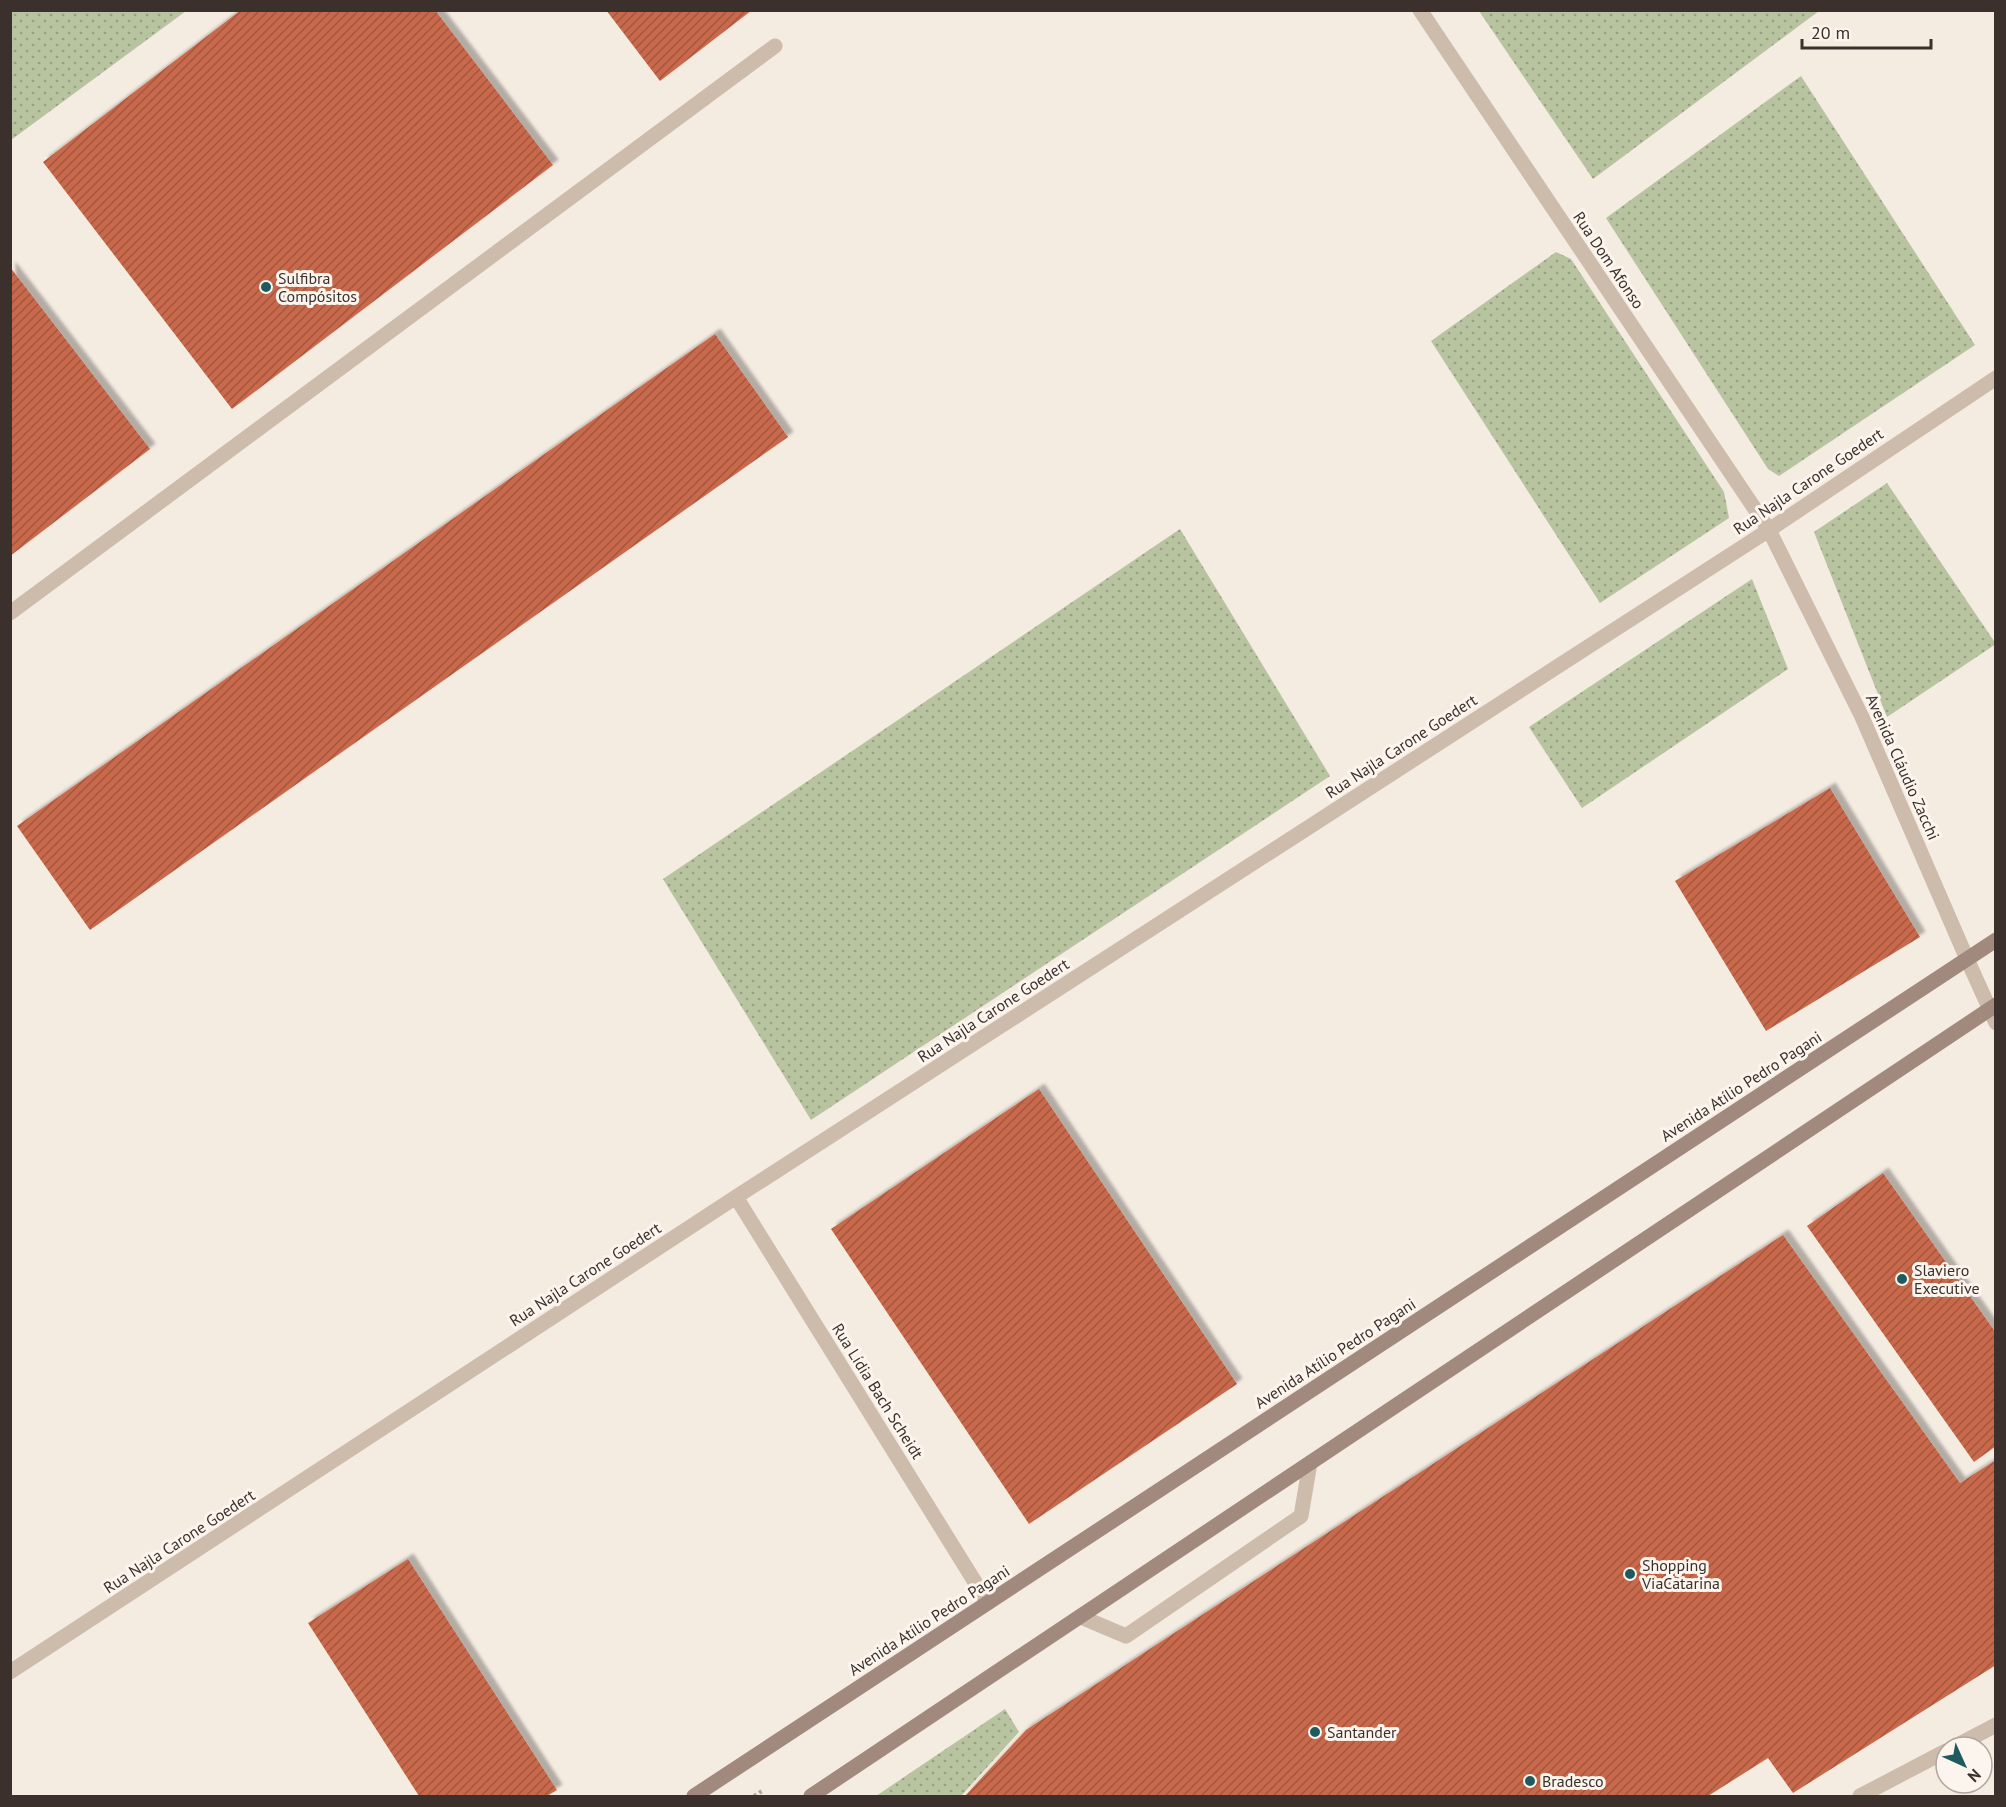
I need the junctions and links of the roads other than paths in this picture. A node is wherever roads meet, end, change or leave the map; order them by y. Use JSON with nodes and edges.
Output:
{"nodes":[{"id":1,"x":1420,"y":10,"type":"edge"},
{"id":2,"x":775,"y":46,"type":"dead end"},
{"id":3,"x":1995,"y":378,"type":"edge"},
{"id":4,"x":1768,"y":530,"type":"junction"},
{"id":5,"x":10,"y":613,"type":"edge"},
{"id":6,"x":1995,"y":940,"type":"edge"},
{"id":7,"x":1967,"y":959,"type":"junction"},
{"id":8,"x":1994,"y":1012,"type":"edge"},
{"id":9,"x":736,"y":1197,"type":"junction"},
{"id":10,"x":1310,"y":1463,"type":"junction"},
{"id":11,"x":988,"y":1603,"type":"junction"},
{"id":12,"x":1081,"y":1617,"type":"junction"},
{"id":13,"x":10,"y":1672,"type":"edge"},
{"id":14,"x":1995,"y":1725,"type":"edge"},
{"id":15,"x":1976,"y":1735,"type":"edge"},
{"id":16,"x":1934,"y":1757,"type":"edge"},
{"id":17,"x":694,"y":1797,"type":"edge"},
{"id":18,"x":811,"y":1797,"type":"edge"},
{"id":19,"x":1860,"y":1797,"type":"edge"}],
"edges":[{"from":1,"to":4,"type":"street","name":"Rua Dom Afonso"},
{"from":2,"to":5,"type":"street"},
{"from":3,"to":4,"type":"street","name":"Rua Najla Carone Goedert"},
{"from":4,"to":7,"type":"street","name":"Avenida Cláudio Zacchi"},
{"from":4,"to":9,"type":"street","name":"Rua Najla Carone Goedert"},
{"from":6,"to":7,"type":"main road","name":"Avenida Atílio Pedro Pagani"},
{"from":7,"to":8,"type":"street","name":"Avenida Cláudio Zacchi"},
{"from":7,"to":11,"type":"main road","name":"Avenida Atílio Pedro Pagani"},
{"from":8,"to":10,"type":"main road"},
{"from":9,"to":11,"type":"street","name":"Rua Lídia Bach Scheidt"},
{"from":9,"to":13,"type":"street","name":"Rua Najla Carone Goedert"},
{"from":10,"to":12,"type":"main road"},
{"from":10,"to":12,"type":"street"},
{"from":11,"to":17,"type":"main road","name":"Avenida Atílio Pedro Pagani"},
{"from":12,"to":18,"type":"main road"},
{"from":14,"to":15,"type":"street"},
{"from":16,"to":19,"type":"street"}]}
